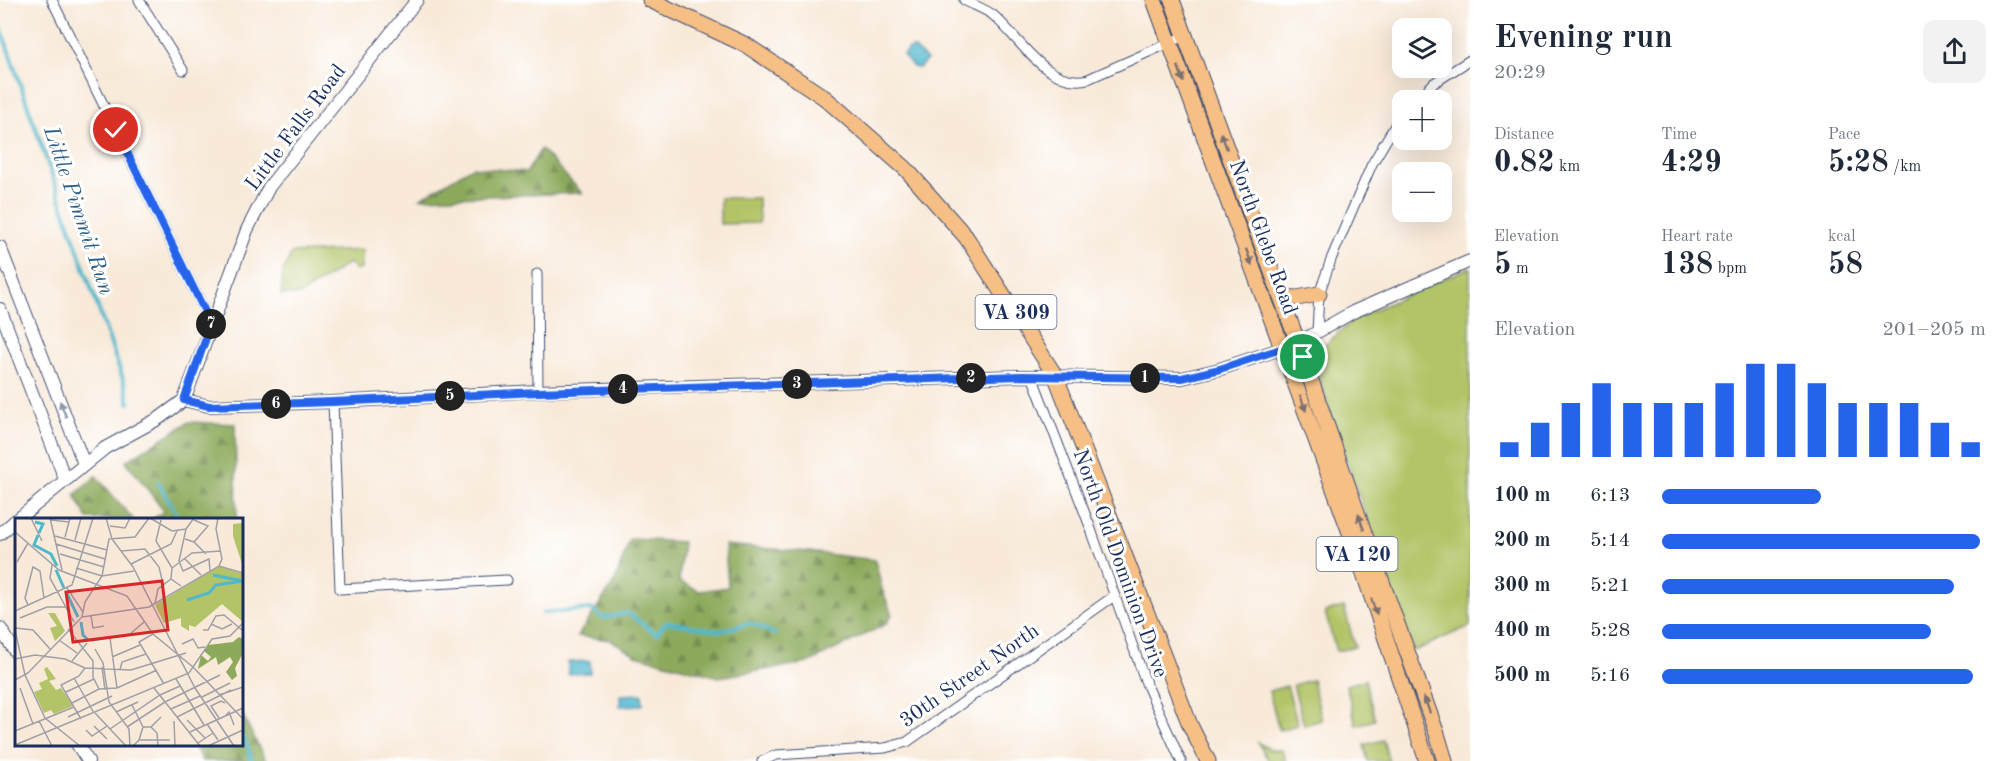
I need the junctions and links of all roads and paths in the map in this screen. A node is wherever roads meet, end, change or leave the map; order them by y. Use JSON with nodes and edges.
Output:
{"nodes":[{"id":1,"x":52,"y":0,"type":"edge"},
{"id":2,"x":140,"y":0,"type":"edge"},
{"id":3,"x":417,"y":0,"type":"edge"},
{"id":4,"x":650,"y":0,"type":"edge"},
{"id":5,"x":964,"y":0,"type":"edge"},
{"id":6,"x":1154,"y":0,"type":"edge"},
{"id":7,"x":1172,"y":0,"type":"edge"},
{"id":8,"x":1185,"y":36,"type":"junction"},
{"id":9,"x":1169,"y":42,"type":"junction"},
{"id":10,"x":1470,"y":60,"type":"edge"},
{"id":11,"x":183,"y":70,"type":"dead end"},
{"id":12,"x":1427,"y":90,"type":"edge"},
{"id":13,"x":1392,"y":130,"type":"edge"},
{"id":14,"x":0,"y":247,"type":"edge"},
{"id":15,"x":1470,"y":261,"type":"edge"},
{"id":16,"x":537,"y":274,"type":"dead end"},
{"id":17,"x":1319,"y":294,"type":"junction"},
{"id":18,"x":1281,"y":297,"type":"junction"},
{"id":19,"x":0,"y":309,"type":"edge"},
{"id":20,"x":211,"y":324,"type":"junction"},
{"id":21,"x":1317,"y":332,"type":"junction"},
{"id":22,"x":1299,"y":343,"type":"junction"},
{"id":23,"x":1283,"y":348,"type":"junction"},
{"id":24,"x":1032,"y":376,"type":"junction"},
{"id":25,"x":1056,"y":377,"type":"junction"},
{"id":26,"x":538,"y":392,"type":"junction"},
{"id":27,"x":184,"y":400,"type":"junction"},
{"id":28,"x":333,"y":402,"type":"junction"},
{"id":29,"x":84,"y":464,"type":"junction"},
{"id":30,"x":65,"y":479,"type":"junction"},
{"id":31,"x":19,"y":518,"type":"edge"},
{"id":32,"x":15,"y":522,"type":"edge"},
{"id":33,"x":0,"y":534,"type":"edge"},
{"id":34,"x":507,"y":580,"type":"dead end"},
{"id":35,"x":1114,"y":596,"type":"junction"},
{"id":36,"x":0,"y":628,"type":"edge"},
{"id":37,"x":15,"y":651,"type":"edge"},
{"id":38,"x":78,"y":746,"type":"edge"},
{"id":39,"x":88,"y":761,"type":"edge"},
{"id":40,"x":762,"y":761,"type":"edge"},
{"id":41,"x":1181,"y":761,"type":"edge"},
{"id":42,"x":1208,"y":761,"type":"edge"},
{"id":43,"x":1427,"y":761,"type":"edge"},
{"id":44,"x":1445,"y":761,"type":"edge"}],
"edges":[{"from":1,"to":20,"type":"street"},
{"from":2,"to":11,"type":"street"},
{"from":3,"to":20,"type":"street","name":"Little Falls Road"},
{"from":4,"to":25,"type":"main road","number":"VA 309"},
{"from":5,"to":9,"type":"street"},
{"from":6,"to":9,"type":"main road","name":"North Glebe Road","number":"VA 120"},
{"from":7,"to":8,"type":"main road","name":"North Glebe Road","number":"VA 120"},
{"from":8,"to":9,"type":"street"},
{"from":18,"to":8,"type":"main road","name":"North Glebe Road","number":"VA 120","one_way":true},
{"from":9,"to":23,"type":"main road","name":"North Glebe Road","number":"VA 120","one_way":true},
{"from":10,"to":12,"type":"street"},
{"from":13,"to":17,"type":"street"},
{"from":29,"to":14,"type":"street","one_way":true},
{"from":15,"to":21,"type":"street"},
{"from":16,"to":26,"type":"street"},
{"from":17,"to":18,"type":"main road"},
{"from":17,"to":21,"type":"street"},
{"from":18,"to":22,"type":"main road","name":"North Glebe Road","number":"VA 120"},
{"from":19,"to":30,"type":"street"},
{"from":20,"to":27,"type":"street","name":"Little Falls Road"},
{"from":21,"to":22,"type":"street"},
{"from":22,"to":23,"type":"street"},
{"from":44,"to":22,"type":"main road","name":"North Glebe Road","number":"VA 120","one_way":true},
{"from":23,"to":25,"type":"street"},
{"from":23,"to":43,"type":"main road","name":"North Glebe Road","number":"VA 120","one_way":true},
{"from":24,"to":25,"type":"street"},
{"from":24,"to":26,"type":"street"},
{"from":24,"to":35,"type":"street","name":"North Old Dominion Drive"},
{"from":25,"to":42,"type":"main road","number":"VA 309"},
{"from":26,"to":28,"type":"street"},
{"from":27,"to":28,"type":"street"},
{"from":27,"to":29,"type":"street"},
{"from":28,"to":34,"type":"street"},
{"from":29,"to":30,"type":"street"},
{"from":30,"to":31,"type":"street"},
{"from":32,"to":33,"type":"street"},
{"from":35,"to":40,"type":"street","name":"30th Street North"},
{"from":35,"to":41,"type":"street","name":"North Old Dominion Drive"},
{"from":36,"to":37,"type":"street"},
{"from":38,"to":39,"type":"street"}]}
